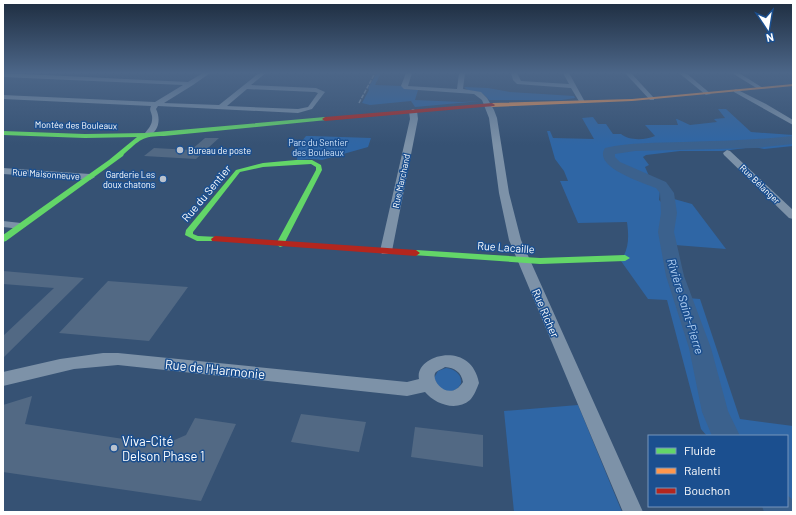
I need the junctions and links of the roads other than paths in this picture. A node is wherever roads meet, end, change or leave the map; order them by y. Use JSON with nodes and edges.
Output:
{"nodes":[{"id":1,"x":7,"y":97,"type":"edge"},
{"id":2,"x":171,"y":97,"type":"edge"},
{"id":3,"x":233,"y":97,"type":"edge"},
{"id":4,"x":319,"y":97,"type":"edge"},
{"id":5,"x":481,"y":97,"type":"edge"},
{"id":6,"x":579,"y":97,"type":"edge"},
{"id":7,"x":674,"y":97,"type":"edge"},
{"id":8,"x":748,"y":97,"type":"edge"},
{"id":9,"x":652,"y":99,"type":"joint"},
{"id":10,"x":582,"y":102,"type":"junction"},
{"id":11,"x":160,"y":104,"type":"junction"},
{"id":12,"x":488,"y":105,"type":"junction"},
{"id":13,"x":221,"y":107,"type":"junction"},
{"id":14,"x":413,"y":111,"type":"junction"},
{"id":15,"x":793,"y":123,"type":"edge"},
{"id":16,"x":3,"y":133,"type":"edge"},
{"id":17,"x":148,"y":134,"type":"junction"},
{"id":18,"x":727,"y":153,"type":"dead end"},
{"id":19,"x":3,"y":171,"type":"edge"},
{"id":20,"x":90,"y":177,"type":"junction"},
{"id":21,"x":793,"y":216,"type":"edge"},
{"id":22,"x":3,"y":224,"type":"edge"},
{"id":23,"x":21,"y":226,"type":"junction"},
{"id":24,"x":3,"y":239,"type":"edge"},
{"id":25,"x":280,"y":244,"type":"junction"},
{"id":26,"x":386,"y":251,"type":"junction"},
{"id":27,"x":625,"y":258,"type":"dead end"},
{"id":28,"x":523,"y":260,"type":"junction"},
{"id":29,"x":3,"y":379,"type":"edge"},
{"id":30,"x":428,"y":384,"type":"dead end"},
{"id":31,"x":633,"y":512,"type":"edge"}],
"edges":[{"from":1,"to":11,"type":"street"},
{"from":2,"to":11,"type":"street"},
{"from":3,"to":13,"type":"street"},
{"from":4,"to":13,"type":"street"},
{"from":5,"to":12,"type":"street"},
{"from":6,"to":10,"type":"street"},
{"from":7,"to":9,"type":"street","name":"Montée des Bouleaux"},
{"from":8,"to":15,"type":"street"},
{"from":9,"to":10,"type":"street","name":"Montée des Bouleaux"},
{"from":10,"to":12,"type":"street","name":"Montée des Bouleaux"},
{"from":11,"to":13,"type":"street"},
{"from":11,"to":17,"type":"street"},
{"from":12,"to":14,"type":"street","name":"Montée des Bouleaux"},
{"from":12,"to":28,"type":"street","name":"Rue Richer"},
{"from":14,"to":17,"type":"street","name":"Montée des Bouleaux"},
{"from":14,"to":26,"type":"street","name":"Rue Marchand"},
{"from":16,"to":17,"type":"street","name":"Montée des Bouleaux"},
{"from":17,"to":20,"type":"street"},
{"from":18,"to":21,"type":"street","name":"Rue Bélanger"},
{"from":19,"to":20,"type":"street","name":"Rue Maisonneuve"},
{"from":20,"to":23,"type":"street"},
{"from":22,"to":23,"type":"street"},
{"from":23,"to":24,"type":"street"},
{"from":25,"to":25,"type":"street","name":"Rue du Sentier"},
{"from":25,"to":26,"type":"street","name":"Rue du Sentier"},
{"from":26,"to":28,"type":"street","name":"Rue Lacaille"},
{"from":27,"to":28,"type":"street","name":"Rue Lacaille"},
{"from":28,"to":31,"type":"street","name":"Rue Richer"},
{"from":29,"to":30,"type":"street","name":"Rue de l'Harmonie"}]}
